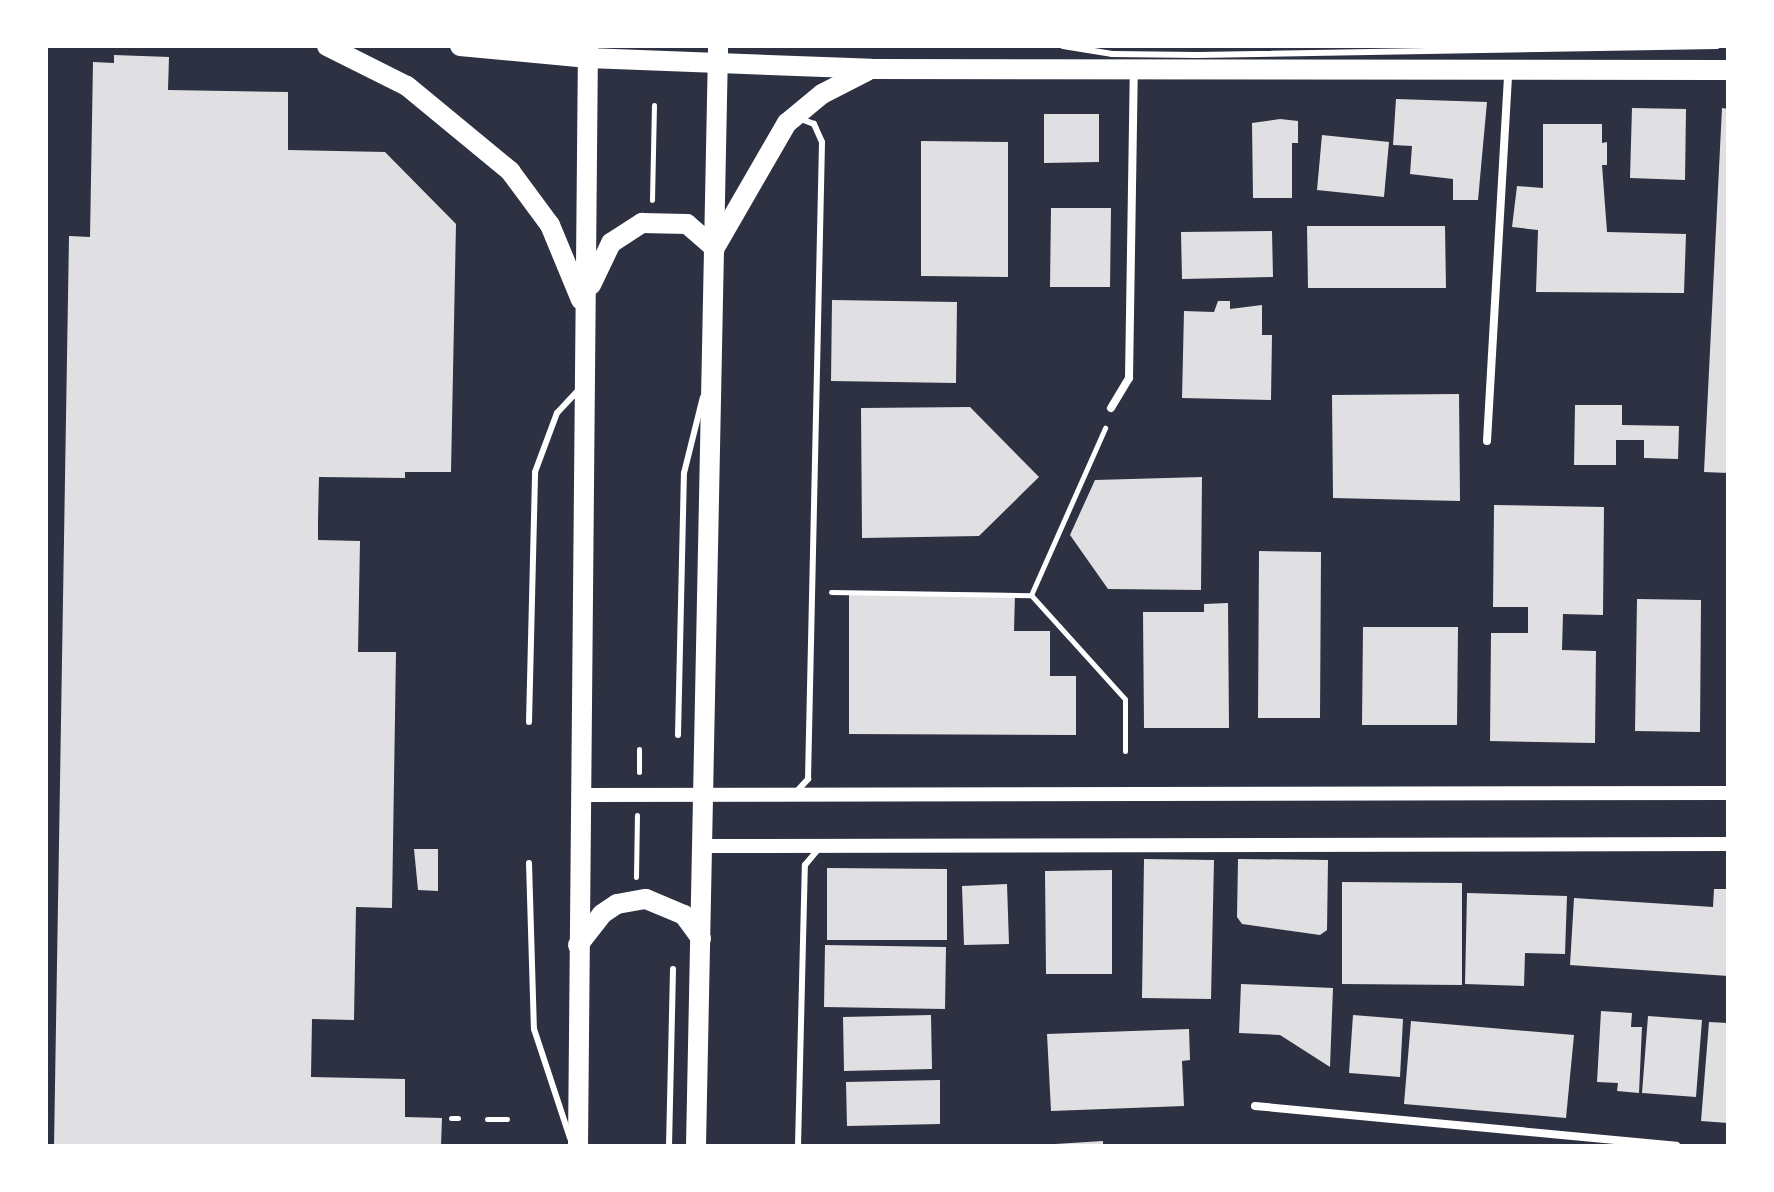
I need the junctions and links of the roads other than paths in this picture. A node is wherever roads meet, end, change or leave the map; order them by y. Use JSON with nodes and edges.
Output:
{"nodes":[{"id":1,"x":327,"y":46,"type":"edge"},
{"id":2,"x":460,"y":46,"type":"edge"},
{"id":3,"x":1063,"y":46,"type":"edge"},
{"id":4,"x":1717,"y":46,"type":"edge"},
{"id":5,"x":588,"y":52,"type":"edge"},
{"id":6,"x":718,"y":55,"type":"edge"},
{"id":7,"x":871,"y":69,"type":"junction"},
{"id":8,"x":1728,"y":70,"type":"edge"},
{"id":9,"x":1134,"y":72,"type":"junction"},
{"id":10,"x":1508,"y":74,"type":"junction"},
{"id":11,"x":794,"y":116,"type":"junction"},
{"id":12,"x":715,"y":248,"type":"junction"},
{"id":13,"x":585,"y":311,"type":"junction"},
{"id":14,"x":712,"y":372,"type":"junction"},
{"id":15,"x":584,"y":384,"type":"junction"},
{"id":16,"x":1111,"y":408,"type":"dead end"},
{"id":17,"x":1487,"y":441,"type":"dead end"},
{"id":18,"x":529,"y":722,"type":"dead end"},
{"id":19,"x":678,"y":735,"type":"dead end"},
{"id":20,"x":1728,"y":793,"type":"edge"},
{"id":21,"x":580,"y":795,"type":"junction"},
{"id":22,"x":703,"y":796,"type":"junction"},
{"id":23,"x":792,"y":796,"type":"junction"},
{"id":24,"x":1728,"y":844,"type":"edge"},
{"id":25,"x":702,"y":846,"type":"junction"},
{"id":26,"x":820,"y":846,"type":"junction"},
{"id":27,"x":529,"y":863,"type":"dead end"},
{"id":28,"x":701,"y":938,"type":"junction"},
{"id":29,"x":578,"y":945,"type":"junction"},
{"id":30,"x":673,"y":969,"type":"dead end"},
{"id":31,"x":1255,"y":1106,"type":"dead end"},
{"id":32,"x":576,"y":1146,"type":"edge"},
{"id":33,"x":669,"y":1146,"type":"edge"},
{"id":34,"x":696,"y":1146,"type":"edge"},
{"id":35,"x":798,"y":1146,"type":"edge"},
{"id":36,"x":1676,"y":1146,"type":"edge"}],
"edges":[{"from":1,"to":13,"type":"main road"},
{"from":2,"to":5,"type":"main road"},
{"from":3,"to":4,"type":"lane"},
{"from":5,"to":6,"type":"main road"},
{"from":5,"to":13,"type":"main road"},
{"from":6,"to":7,"type":"main road"},
{"from":6,"to":12,"type":"main road"},
{"from":7,"to":9,"type":"main road"},
{"from":7,"to":11,"type":"main road"},
{"from":8,"to":10,"type":"main road"},
{"from":9,"to":10,"type":"main road"},
{"from":9,"to":16,"type":"street"},
{"from":10,"to":17,"type":"street"},
{"from":11,"to":12,"type":"main road"},
{"from":11,"to":23,"type":"lane"},
{"from":12,"to":13,"type":"main road"},
{"from":12,"to":14,"type":"main road"},
{"from":13,"to":15,"type":"main road"},
{"from":14,"to":19,"type":"lane"},
{"from":14,"to":22,"type":"main road"},
{"from":15,"to":18,"type":"lane"},
{"from":15,"to":21,"type":"main road"},
{"from":20,"to":23,"type":"street"},
{"from":21,"to":22,"type":"street"},
{"from":21,"to":29,"type":"main road"},
{"from":22,"to":23,"type":"street"},
{"from":22,"to":25,"type":"main road"},
{"from":24,"to":26,"type":"street"},
{"from":25,"to":26,"type":"street"},
{"from":25,"to":28,"type":"main road"},
{"from":26,"to":35,"type":"lane"},
{"from":27,"to":32,"type":"lane"},
{"from":28,"to":29,"type":"main road"},
{"from":28,"to":34,"type":"main road"},
{"from":29,"to":32,"type":"main road"},
{"from":30,"to":33,"type":"lane"},
{"from":31,"to":36,"type":"street"}]}
